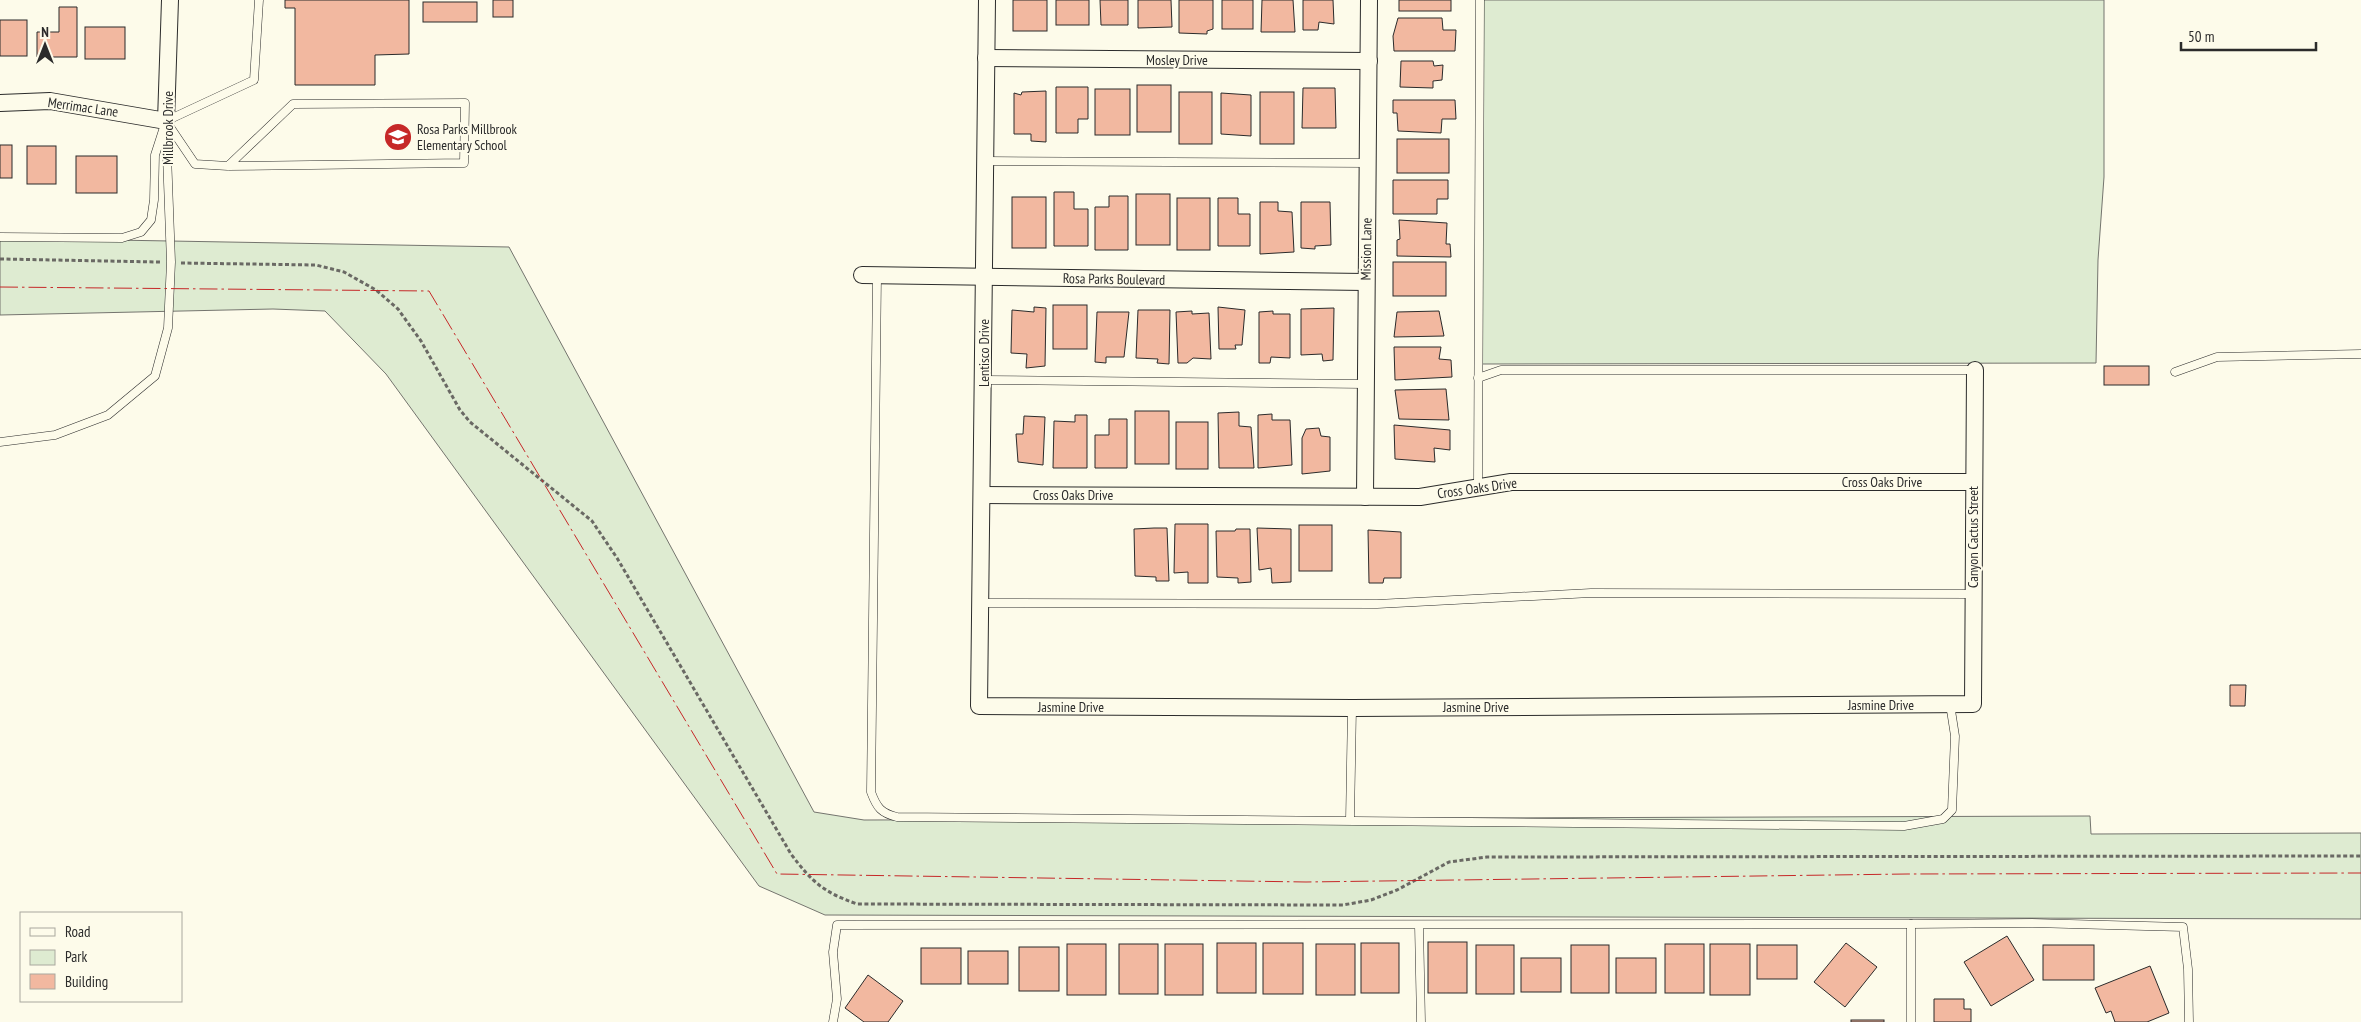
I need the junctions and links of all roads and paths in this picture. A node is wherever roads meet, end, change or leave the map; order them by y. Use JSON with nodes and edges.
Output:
{"nodes":[{"id":1,"x":170,"y":0,"type":"edge"},
{"id":2,"x":259,"y":0,"type":"edge"},
{"id":3,"x":987,"y":0,"type":"edge"},
{"id":4,"x":1369,"y":0,"type":"edge"},
{"id":5,"x":1480,"y":0,"type":"edge"},
{"id":6,"x":986,"y":58,"type":"junction"},
{"id":7,"x":1369,"y":61,"type":"junction"},
{"id":8,"x":0,"y":103,"type":"edge"},
{"id":9,"x":166,"y":121,"type":"junction"},
{"id":10,"x":985,"y":161,"type":"junction"},
{"id":11,"x":1367,"y":163,"type":"junction"},
{"id":12,"x":228,"y":166,"type":"junction"},
{"id":13,"x":0,"y":237,"type":"edge"},
{"id":14,"x":870,"y":276,"type":"joint"},
{"id":15,"x":984,"y":277,"type":"junction"},
{"id":16,"x":1365,"y":282,"type":"junction"},
{"id":17,"x":2361,"y":354,"type":"edge"},
{"id":18,"x":1974,"y":370,"type":"joint"},
{"id":19,"x":2175,"y":372,"type":"dead end"},
{"id":20,"x":1478,"y":378,"type":"junction"},
{"id":21,"x":983,"y":380,"type":"junction"},
{"id":22,"x":1365,"y":384,"type":"junction"},
{"id":23,"x":0,"y":442,"type":"edge"},
{"id":24,"x":1972,"y":482,"type":"junction"},
{"id":25,"x":1478,"y":488,"type":"junction"},
{"id":26,"x":982,"y":495,"type":"junction"},
{"id":27,"x":1365,"y":497,"type":"junction"},
{"id":28,"x":1972,"y":594,"type":"junction"},
{"id":29,"x":981,"y":603,"type":"junction"},
{"id":30,"x":1950,"y":704,"type":"junction"},
{"id":31,"x":1972,"y":704,"type":"joint"},
{"id":32,"x":979,"y":706,"type":"joint"},
{"id":33,"x":1352,"y":708,"type":"junction"},
{"id":34,"x":1350,"y":820,"type":"junction"},
{"id":35,"x":1911,"y":924,"type":"junction"},
{"id":36,"x":1419,"y":925,"type":"junction"},
{"id":37,"x":833,"y":1022,"type":"edge"},
{"id":38,"x":1420,"y":1022,"type":"edge"},
{"id":39,"x":1911,"y":1022,"type":"edge"},
{"id":40,"x":2189,"y":1022,"type":"edge"}],
"edges":[{"from":1,"to":9,"type":"street","name":"Millbrook Drive"},
{"from":2,"to":9,"type":"lane"},
{"from":3,"to":6,"type":"street","name":"Lentisco Drive"},
{"from":4,"to":7,"type":"street","name":"Mission Lane"},
{"from":5,"to":20,"type":"lane"},
{"from":6,"to":7,"type":"street","name":"Mosley Drive"},
{"from":6,"to":10,"type":"street","name":"Lentisco Drive"},
{"from":7,"to":11,"type":"street","name":"Mission Lane"},
{"from":8,"to":9,"type":"street","name":"Merrimac Lane"},
{"from":9,"to":12,"type":"lane"},
{"from":9,"to":13,"type":"lane"},
{"from":9,"to":23,"type":"lane","name":"Millbrook Drive"},
{"from":10,"to":11,"type":"lane"},
{"from":10,"to":15,"type":"street","name":"Lentisco Drive"},
{"from":11,"to":16,"type":"street","name":"Mission Lane"},
{"from":12,"to":12,"type":"lane"},
{"from":14,"to":15,"type":"street","name":"Rosa Parks Boulevard"},
{"from":14,"to":34,"type":"lane"},
{"from":15,"to":16,"type":"street","name":"Rosa Parks Boulevard"},
{"from":15,"to":21,"type":"street","name":"Lentisco Drive"},
{"from":16,"to":22,"type":"street","name":"Mission Lane"},
{"from":17,"to":19,"type":"lane"},
{"from":18,"to":20,"type":"lane"},
{"from":18,"to":24,"type":"street","name":"Canyon Cactus Street"},
{"from":20,"to":25,"type":"lane"},
{"from":21,"to":22,"type":"lane"},
{"from":21,"to":26,"type":"street","name":"Lentisco Drive"},
{"from":22,"to":27,"type":"street","name":"Mission Lane"},
{"from":24,"to":25,"type":"street","name":"Cross Oaks Drive"},
{"from":24,"to":28,"type":"street","name":"Canyon Cactus Street"},
{"from":25,"to":27,"type":"street","name":"Cross Oaks Drive"},
{"from":26,"to":27,"type":"street","name":"Cross Oaks Drive"},
{"from":26,"to":29,"type":"street","name":"Lentisco Drive"},
{"from":28,"to":29,"type":"lane"},
{"from":28,"to":31,"type":"street","name":"Canyon Cactus Street"},
{"from":29,"to":32,"type":"street","name":"Lentisco Drive"},
{"from":30,"to":31,"type":"street","name":"Jasmine Drive"},
{"from":30,"to":33,"type":"street","name":"Jasmine Drive"},
{"from":30,"to":34,"type":"lane"},
{"from":32,"to":33,"type":"street","name":"Jasmine Drive"},
{"from":33,"to":34,"type":"lane"},
{"from":35,"to":36,"type":"lane"},
{"from":35,"to":39,"type":"lane"},
{"from":35,"to":40,"type":"lane"},
{"from":36,"to":37,"type":"lane"},
{"from":36,"to":38,"type":"lane"}]}
